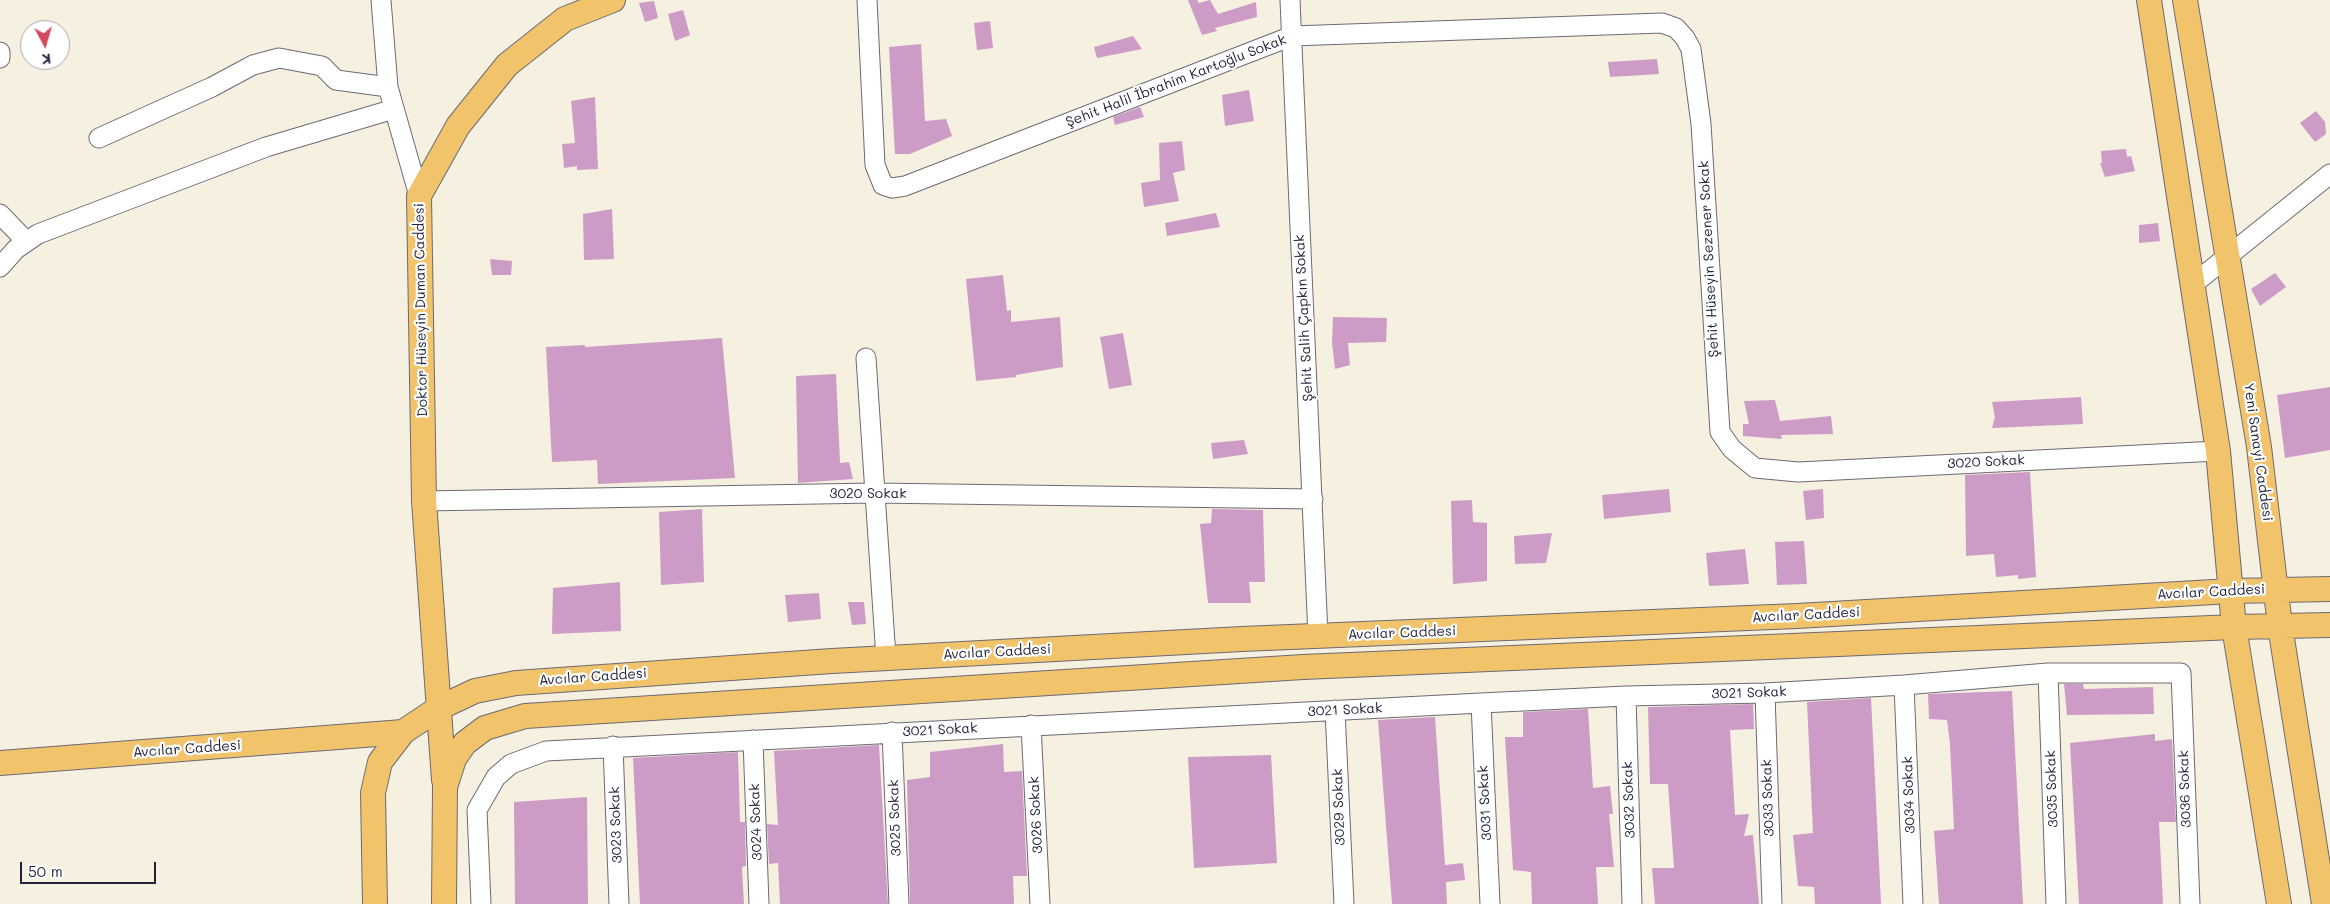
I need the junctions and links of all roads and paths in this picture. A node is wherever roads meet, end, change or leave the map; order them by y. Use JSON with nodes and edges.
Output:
{"nodes":[{"id":1,"x":381,"y":0,"type":"edge"},
{"id":2,"x":613,"y":0,"type":"edge"},
{"id":3,"x":867,"y":0,"type":"edge"},
{"id":4,"x":1290,"y":0,"type":"edge"},
{"id":5,"x":2149,"y":0,"type":"edge"},
{"id":6,"x":2185,"y":0,"type":"edge"},
{"id":7,"x":1292,"y":36,"type":"junction"},
{"id":8,"x":1685,"y":38,"type":"joint"},
{"id":9,"x":0,"y":52,"type":"edge"},
{"id":10,"x":0,"y":58,"type":"edge"},
{"id":11,"x":388,"y":87,"type":"junction"},
{"id":12,"x":394,"y":109,"type":"junction"},
{"id":13,"x":99,"y":138,"type":"dead end"},
{"id":14,"x":2330,"y":174,"type":"edge"},
{"id":15,"x":419,"y":196,"type":"junction"},
{"id":16,"x":0,"y":214,"type":"edge"},
{"id":17,"x":26,"y":241,"type":"junction"},
{"id":18,"x":2227,"y":257,"type":"junction"},
{"id":19,"x":0,"y":267,"type":"edge"},
{"id":20,"x":2192,"y":285,"type":"junction"},
{"id":21,"x":866,"y":358,"type":"dead end"},
{"id":22,"x":2218,"y":451,"type":"junction"},
{"id":23,"x":1755,"y":468,"type":"joint"},
{"id":24,"x":874,"y":493,"type":"junction"},
{"id":25,"x":1313,"y":499,"type":"junction"},
{"id":26,"x":424,"y":501,"type":"junction"},
{"id":27,"x":2276,"y":589,"type":"junction"},
{"id":28,"x":2330,"y":590,"type":"edge"},
{"id":29,"x":2231,"y":591,"type":"junction"},
{"id":30,"x":2330,"y":625,"type":"edge"},
{"id":31,"x":2280,"y":626,"type":"junction"},
{"id":32,"x":2234,"y":627,"type":"junction"},
{"id":33,"x":1318,"y":636,"type":"junction"},
{"id":34,"x":886,"y":658,"type":"junction"},
{"id":35,"x":2048,"y":673,"type":"junction"},
{"id":36,"x":2181,"y":673,"type":"joint"},
{"id":37,"x":1904,"y":686,"type":"junction"},
{"id":38,"x":1765,"y":693,"type":"junction"},
{"id":39,"x":1626,"y":696,"type":"junction"},
{"id":40,"x":1481,"y":703,"type":"junction"},
{"id":41,"x":439,"y":708,"type":"junction"},
{"id":42,"x":1335,"y":710,"type":"junction"},
{"id":43,"x":1031,"y":725,"type":"junction"},
{"id":44,"x":403,"y":732,"type":"junction"},
{"id":45,"x":892,"y":732,"type":"junction"},
{"id":46,"x":753,"y":740,"type":"junction"},
{"id":47,"x":613,"y":746,"type":"junction"},
{"id":48,"x":0,"y":763,"type":"edge"},
{"id":49,"x":445,"y":786,"type":"junction"},
{"id":50,"x":375,"y":904,"type":"edge"},
{"id":51,"x":444,"y":904,"type":"edge"},
{"id":52,"x":481,"y":904,"type":"edge"},
{"id":53,"x":619,"y":904,"type":"edge"},
{"id":54,"x":759,"y":904,"type":"edge"},
{"id":55,"x":899,"y":904,"type":"edge"},
{"id":56,"x":1040,"y":904,"type":"edge"},
{"id":57,"x":1344,"y":904,"type":"edge"},
{"id":58,"x":1490,"y":904,"type":"edge"},
{"id":59,"x":1632,"y":904,"type":"edge"},
{"id":60,"x":1772,"y":904,"type":"edge"},
{"id":61,"x":1913,"y":904,"type":"edge"},
{"id":62,"x":2056,"y":904,"type":"edge"},
{"id":63,"x":2190,"y":904,"type":"edge"},
{"id":64,"x":2279,"y":904,"type":"edge"},
{"id":65,"x":2324,"y":904,"type":"edge"}],
"edges":[{"from":1,"to":11,"type":"street"},
{"from":2,"to":15,"type":"main road","name":"Doktor Hüseyin Duman Caddesi"},
{"from":3,"to":7,"type":"street","name":"Şehit Halil İbrahim Kartoğlu Sokak"},
{"from":4,"to":7,"type":"street","name":"Şehit Salih Çapkın Sokak"},
{"from":5,"to":20,"type":"main road"},
{"from":6,"to":18,"type":"main road","name":"Yeni Sanayi Caddesi"},
{"from":7,"to":8,"type":"street","name":"Şehit Halil İbrahim Kartoğlu Sokak"},
{"from":7,"to":25,"type":"street","name":"Şehit Salih Çapkın Sokak"},
{"from":8,"to":23,"type":"street","name":"Şehit Hüseyin Sezener Sokak"},
{"from":9,"to":10,"type":"street"},
{"from":11,"to":12,"type":"street"},
{"from":11,"to":13,"type":"street"},
{"from":12,"to":15,"type":"street"},
{"from":12,"to":17,"type":"street"},
{"from":14,"to":18,"type":"street"},
{"from":15,"to":26,"type":"main road","name":"Doktor Hüseyin Duman Caddesi"},
{"from":16,"to":17,"type":"street"},
{"from":17,"to":19,"type":"street"},
{"from":18,"to":20,"type":"street"},
{"from":18,"to":27,"type":"main road","name":"Yeni Sanayi Caddesi"},
{"from":20,"to":22,"type":"main road"},
{"from":21,"to":24,"type":"street"},
{"from":22,"to":23,"type":"street","name":"3020 Sokak"},
{"from":22,"to":29,"type":"main road"},
{"from":24,"to":25,"type":"street","name":"3020 Sokak"},
{"from":24,"to":26,"type":"street","name":"3020 Sokak"},
{"from":24,"to":34,"type":"street"},
{"from":25,"to":33,"type":"street","name":"Şehit Salih Çapkın Sokak"},
{"from":26,"to":41,"type":"main road","name":"Doktor Hüseyin Duman Caddesi"},
{"from":27,"to":28,"type":"main road","name":"Avcılar Caddesi"},
{"from":27,"to":29,"type":"main road","name":"Avcılar Caddesi"},
{"from":27,"to":31,"type":"main road","name":"Yeni Sanayi Caddesi"},
{"from":29,"to":32,"type":"main road"},
{"from":29,"to":33,"type":"main road","name":"Avcılar Caddesi"},
{"from":30,"to":31,"type":"main road"},
{"from":31,"to":32,"type":"main road"},
{"from":31,"to":65,"type":"main road","name":"Yeni Sanayi Caddesi"},
{"from":32,"to":49,"type":"main road","name":"Doktor Hüseyin Duman Caddesi"},
{"from":32,"to":64,"type":"main road"},
{"from":33,"to":34,"type":"main road","name":"Avcılar Caddesi"},
{"from":34,"to":41,"type":"main road","name":"Avcılar Caddesi"},
{"from":35,"to":36,"type":"street","name":"3021 Sokak"},
{"from":35,"to":37,"type":"street","name":"3021 Sokak"},
{"from":35,"to":62,"type":"street","name":"3035 Sokak"},
{"from":36,"to":63,"type":"street","name":"3036 Sokak"},
{"from":37,"to":38,"type":"street","name":"3021 Sokak"},
{"from":37,"to":61,"type":"street","name":"3034 Sokak"},
{"from":38,"to":39,"type":"street","name":"3021 Sokak"},
{"from":38,"to":60,"type":"street","name":"3033 Sokak"},
{"from":39,"to":40,"type":"street","name":"3021 Sokak"},
{"from":39,"to":59,"type":"street","name":"3032 Sokak"},
{"from":40,"to":42,"type":"street","name":"3021 Sokak"},
{"from":40,"to":58,"type":"street","name":"3031 Sokak"},
{"from":41,"to":44,"type":"main road"},
{"from":41,"to":49,"type":"main road","name":"Doktor Hüseyin Duman Caddesi"},
{"from":42,"to":43,"type":"street","name":"3021 Sokak"},
{"from":42,"to":57,"type":"street","name":"3029 Sokak"},
{"from":43,"to":45,"type":"street","name":"3021 Sokak"},
{"from":43,"to":56,"type":"street","name":"3026 Sokak"},
{"from":44,"to":48,"type":"main road","name":"Avcılar Caddesi"},
{"from":44,"to":50,"type":"main road"},
{"from":45,"to":46,"type":"street","name":"3021 Sokak"},
{"from":45,"to":55,"type":"street","name":"3025 Sokak"},
{"from":46,"to":47,"type":"street","name":"3021 Sokak"},
{"from":46,"to":54,"type":"street","name":"3024 Sokak"},
{"from":47,"to":52,"type":"street","name":"3021 Sokak"},
{"from":47,"to":53,"type":"street","name":"3023 Sokak"},
{"from":49,"to":51,"type":"main road","name":"Doktor Hüseyin Duman Caddesi"}]}
